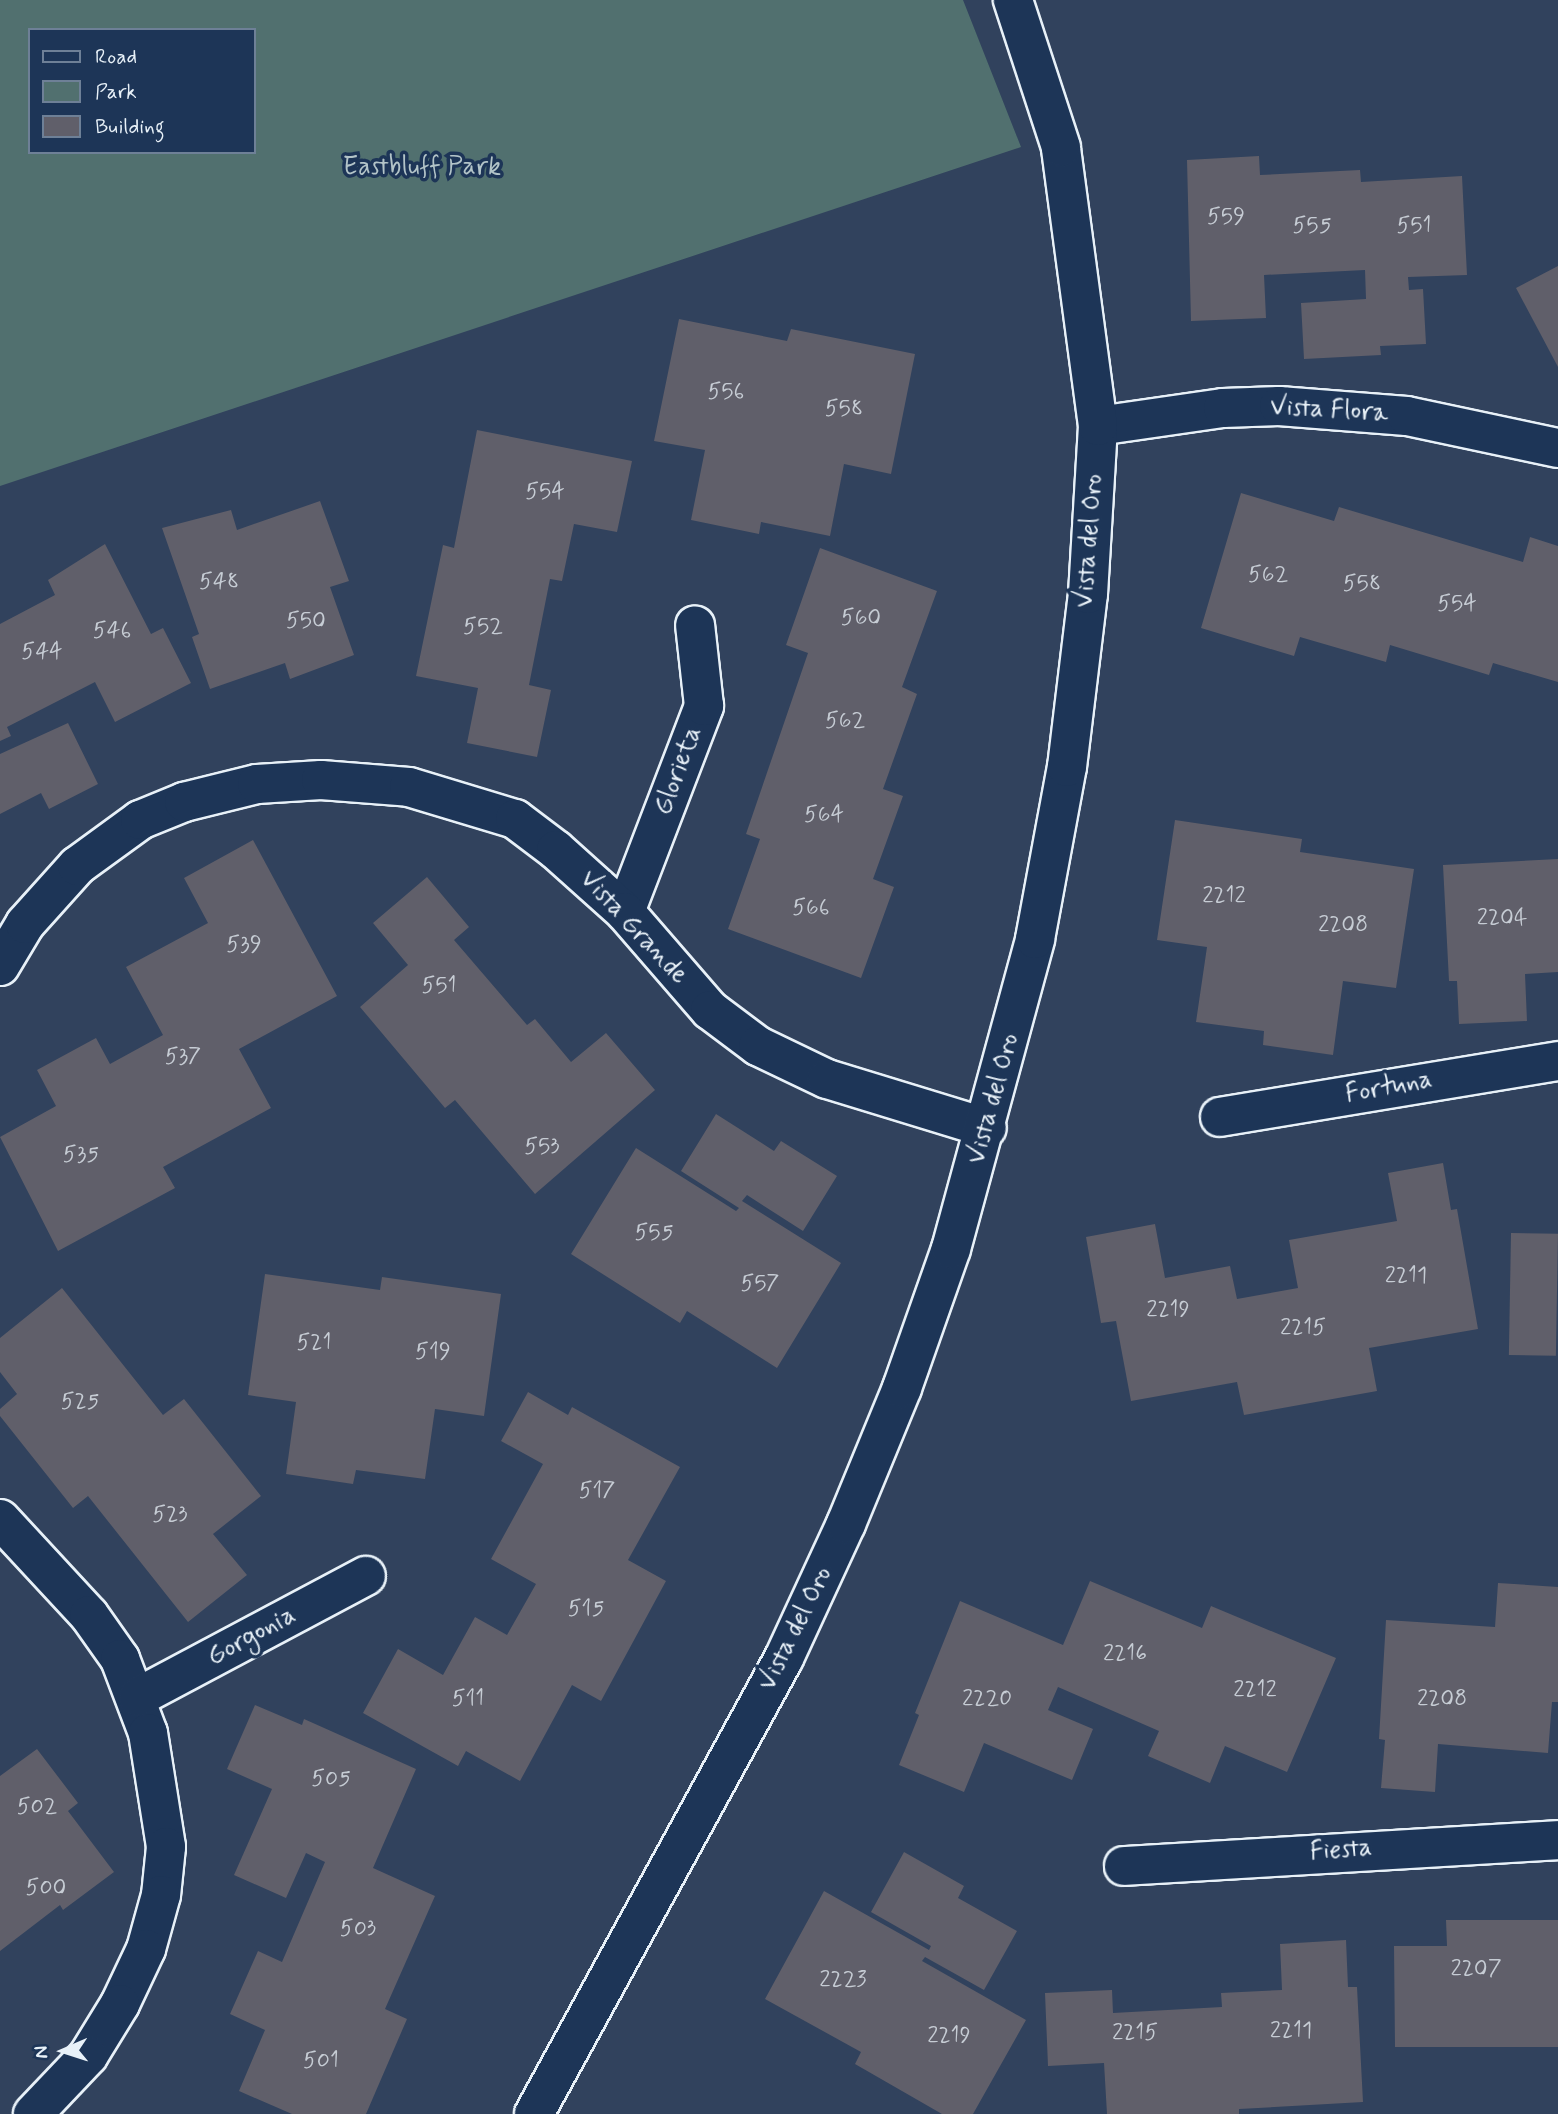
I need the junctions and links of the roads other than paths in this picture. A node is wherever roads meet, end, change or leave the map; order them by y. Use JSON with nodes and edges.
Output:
{"nodes":[{"id":1,"x":1013,"y":0,"type":"edge"},
{"id":2,"x":1098,"y":426,"type":"junction"},
{"id":3,"x":1558,"y":448,"type":"edge"},
{"id":4,"x":695,"y":625,"type":"dead end"},
{"id":5,"x":625,"y":912,"type":"junction"},
{"id":6,"x":0,"y":966,"type":"edge"},
{"id":7,"x":1558,"y":1061,"type":"edge"},
{"id":8,"x":1220,"y":1117,"type":"dead end"},
{"id":9,"x":987,"y":1128,"type":"junction"},
{"id":10,"x":0,"y":1519,"type":"edge"},
{"id":11,"x":366,"y":1576,"type":"dead end"},
{"id":12,"x":138,"y":1697,"type":"junction"},
{"id":13,"x":1558,"y":1840,"type":"edge"},
{"id":14,"x":1124,"y":1866,"type":"dead end"},
{"id":15,"x":33,"y":2114,"type":"edge"},
{"id":16,"x":534,"y":2114,"type":"edge"}],
"edges":[{"from":1,"to":2,"type":"street","name":"Vista del Oro"},
{"from":2,"to":3,"type":"street","name":"Vista Flora"},
{"from":2,"to":9,"type":"street","name":"Vista del Oro"},
{"from":4,"to":5,"type":"street","name":"Glorieta"},
{"from":5,"to":6,"type":"street","name":"Vista Grande"},
{"from":5,"to":9,"type":"street","name":"Vista Grande"},
{"from":7,"to":8,"type":"street","name":"Fortuna"},
{"from":9,"to":16,"type":"street","name":"Vista del Oro"},
{"from":10,"to":12,"type":"street"},
{"from":11,"to":12,"type":"street","name":"Gorgonia"},
{"from":12,"to":15,"type":"street"},
{"from":13,"to":14,"type":"street","name":"Fiesta"}]}
